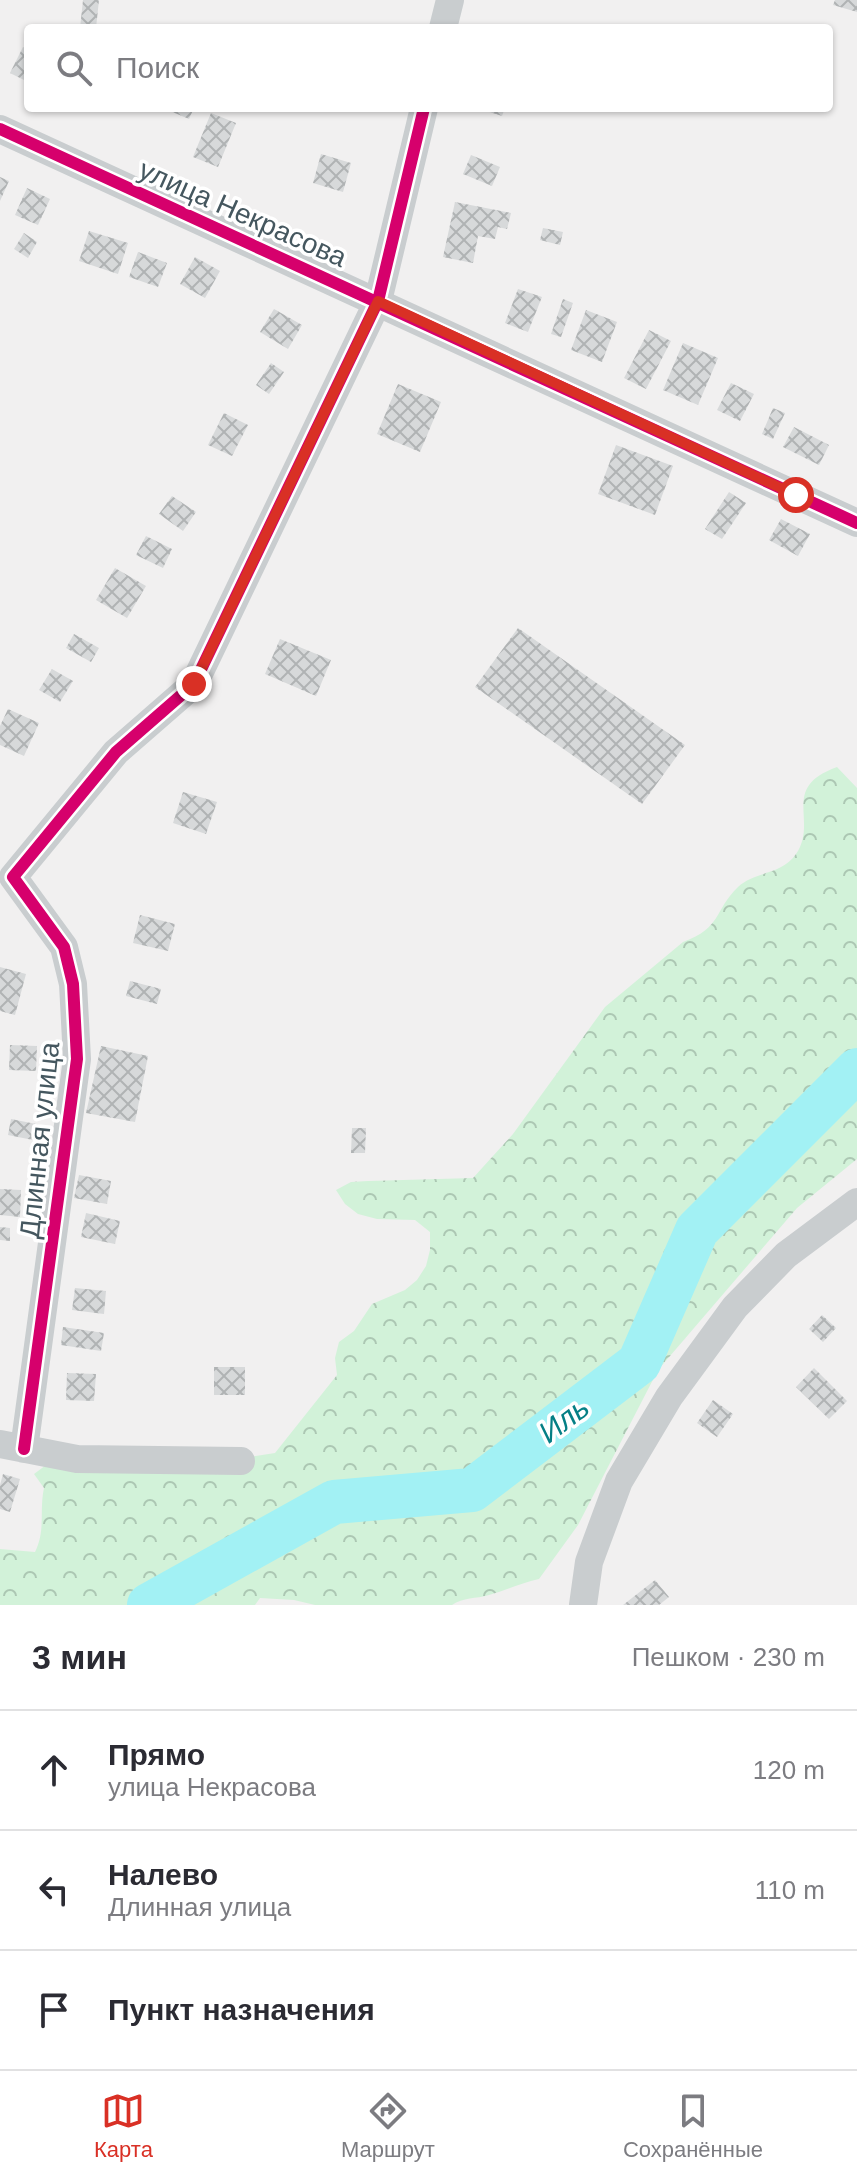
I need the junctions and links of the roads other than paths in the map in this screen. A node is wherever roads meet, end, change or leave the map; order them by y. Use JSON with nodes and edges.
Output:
{"nodes":[{"id":1,"x":450,"y":0,"type":"edge"},
{"id":2,"x":444,"y":24,"type":"edge"},
{"id":3,"x":423,"y":112,"type":"edge"},
{"id":4,"x":0,"y":129,"type":"edge"},
{"id":5,"x":378,"y":301,"type":"junction"},
{"id":6,"x":857,"y":523,"type":"edge"},
{"id":7,"x":7,"y":877,"type":"edge"},
{"id":8,"x":857,"y":1202,"type":"edge"},
{"id":9,"x":12,"y":1446,"type":"edge"},
{"id":10,"x":241,"y":1461,"type":"dead end"},
{"id":11,"x":583,"y":1605,"type":"edge"}],
"edges":[{"from":1,"to":2,"type":"street"},
{"from":3,"to":5,"type":"street","name":"Длинная улица"},
{"from":4,"to":5,"type":"street","name":"улица Некрасова"},
{"from":5,"to":6,"type":"street","name":"улица Некрасова"},
{"from":5,"to":7,"type":"street","name":"Длинная улица"},
{"from":7,"to":9,"type":"street","name":"Длинная улица"},
{"from":8,"to":11,"type":"street"},
{"from":9,"to":10,"type":"street"}]}
